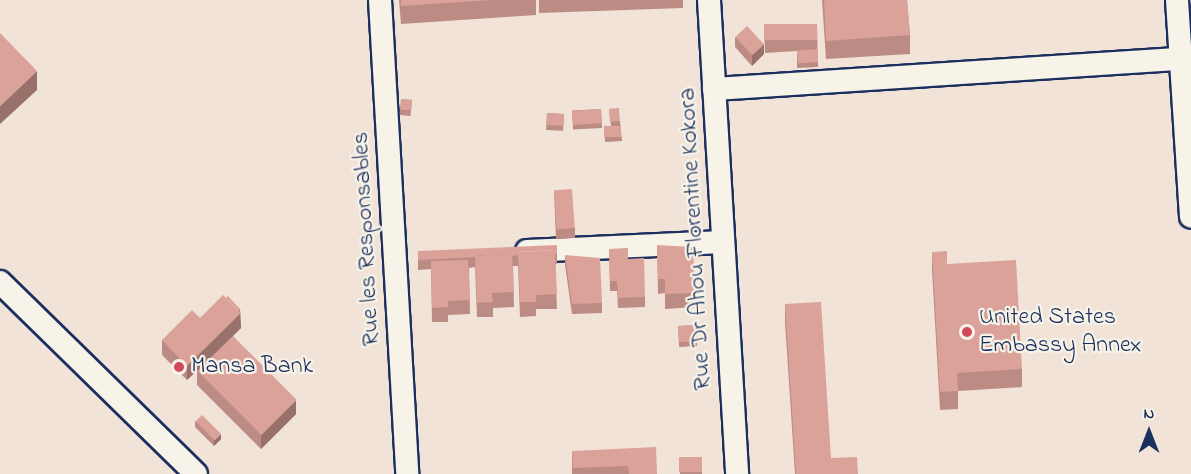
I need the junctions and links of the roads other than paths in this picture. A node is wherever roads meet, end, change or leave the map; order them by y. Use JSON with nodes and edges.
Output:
{"nodes":[{"id":1,"x":380,"y":0,"type":"edge"},
{"id":2,"x":708,"y":0,"type":"edge"},
{"id":3,"x":1177,"y":0,"type":"edge"},
{"id":4,"x":1181,"y":59,"type":"junction"},
{"id":5,"x":714,"y":89,"type":"junction"},
{"id":6,"x":1191,"y":217,"type":"edge"},
{"id":7,"x":723,"y":242,"type":"junction"},
{"id":8,"x":500,"y":253,"type":"edge"},
{"id":9,"x":0,"y":282,"type":"edge"},
{"id":10,"x":196,"y":474,"type":"edge"},
{"id":11,"x":408,"y":474,"type":"edge"},
{"id":12,"x":737,"y":474,"type":"edge"}],
"edges":[{"from":1,"to":11,"type":"street","name":"Rue les Responsables"},
{"from":2,"to":5,"type":"street","name":"Rue Dr Ahou Florentine Kokora"},
{"from":3,"to":4,"type":"street"},
{"from":4,"to":5,"type":"street"},
{"from":4,"to":6,"type":"street"},
{"from":5,"to":7,"type":"street","name":"Rue Dr Ahou Florentine Kokora"},
{"from":7,"to":8,"type":"street"},
{"from":7,"to":12,"type":"street","name":"Rue Dr Ahou Florentine Kokora"},
{"from":9,"to":10,"type":"street"}]}
